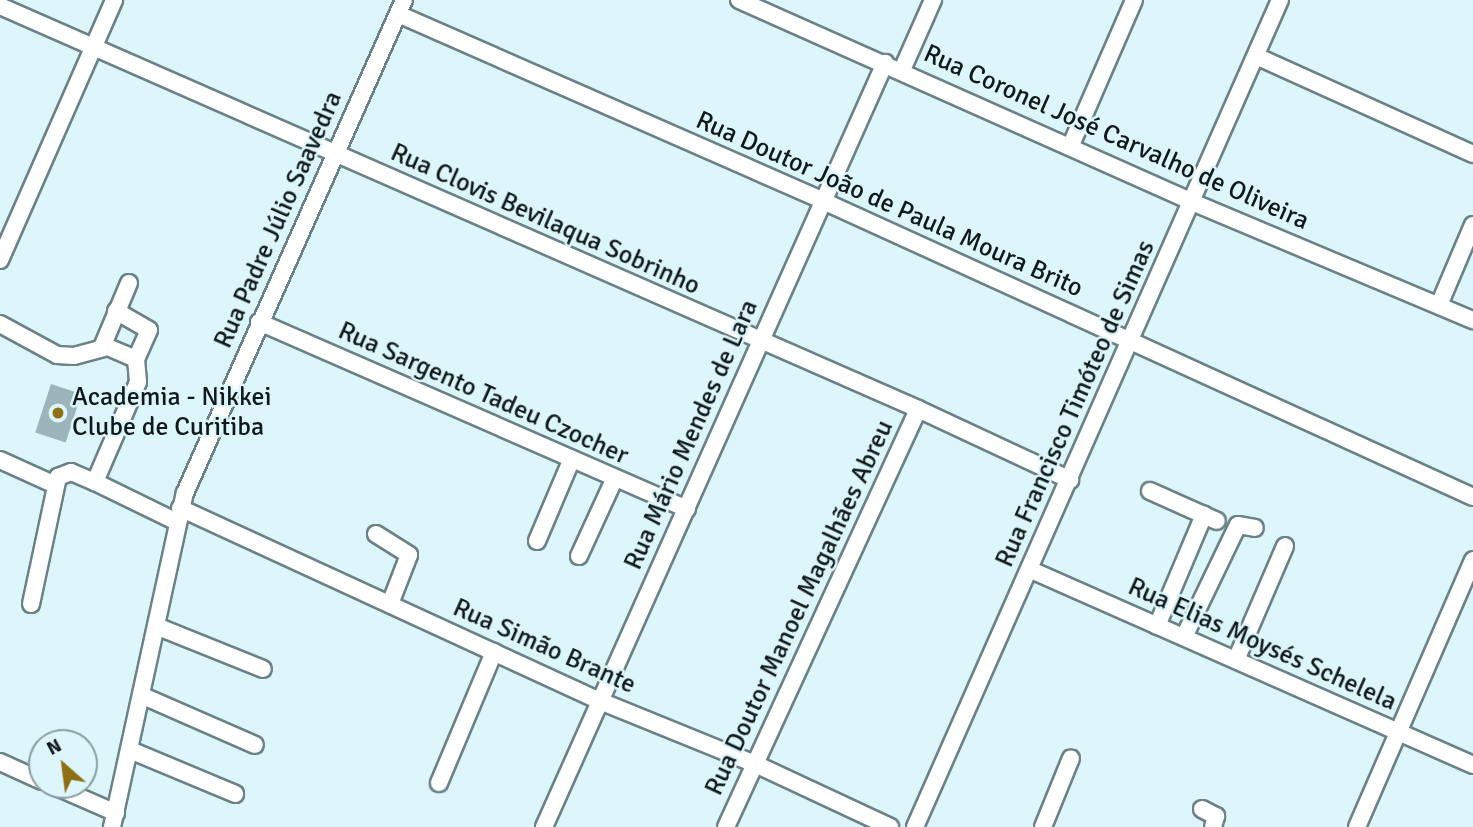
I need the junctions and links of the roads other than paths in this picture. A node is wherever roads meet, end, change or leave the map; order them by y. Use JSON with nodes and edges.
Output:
{"nodes":[{"id":1,"x":114,"y":0,"type":"edge"},
{"id":2,"x":739,"y":0,"type":"edge"},
{"id":3,"x":933,"y":0,"type":"edge"},
{"id":4,"x":1134,"y":0,"type":"edge"},
{"id":5,"x":1278,"y":1,"type":"edge"},
{"id":6,"x":0,"y":6,"type":"edge"},
{"id":7,"x":401,"y":7,"type":"edge"},
{"id":8,"x":92,"y":48,"type":"junction"},
{"id":9,"x":1256,"y":56,"type":"junction"},
{"id":10,"x":885,"y":63,"type":"junction"},
{"id":11,"x":902,"y":70,"type":"junction"},
{"id":12,"x":1071,"y":145,"type":"junction"},
{"id":13,"x":334,"y":154,"type":"junction"},
{"id":14,"x":1473,"y":154,"type":"edge"},
{"id":15,"x":823,"y":201,"type":"junction"},
{"id":16,"x":1192,"y":202,"type":"junction"},
{"id":17,"x":1473,"y":225,"type":"edge"},
{"id":18,"x":0,"y":260,"type":"edge"},
{"id":19,"x":129,"y":283,"type":"dead end"},
{"id":20,"x":1439,"y":305,"type":"junction"},
{"id":21,"x":116,"y":312,"type":"junction"},
{"id":22,"x":1473,"y":320,"type":"edge"},
{"id":23,"x":259,"y":322,"type":"junction"},
{"id":24,"x":0,"y":324,"type":"edge"},
{"id":25,"x":1131,"y":341,"type":"junction"},
{"id":26,"x":761,"y":342,"type":"junction"},
{"id":27,"x":103,"y":348,"type":"junction"},
{"id":28,"x":136,"y":359,"type":"junction"},
{"id":29,"x":918,"y":408,"type":"junction"},
{"id":30,"x":0,"y":460,"type":"edge"},
{"id":31,"x":571,"y":461,"type":"junction"},
{"id":32,"x":614,"y":480,"type":"junction"},
{"id":33,"x":1070,"y":480,"type":"junction"},
{"id":34,"x":95,"y":482,"type":"junction"},
{"id":35,"x":55,"y":485,"type":"junction"},
{"id":36,"x":1150,"y":491,"type":"dead end"},
{"id":37,"x":1473,"y":497,"type":"edge"},
{"id":38,"x":687,"y":509,"type":"junction"},
{"id":39,"x":178,"y":515,"type":"junction"},
{"id":40,"x":1255,"y":528,"type":"dead end"},
{"id":41,"x":376,"y":534,"type":"dead end"},
{"id":42,"x":537,"y":541,"type":"dead end"},
{"id":43,"x":1285,"y":546,"type":"dead end"},
{"id":44,"x":579,"y":556,"type":"dead end"},
{"id":45,"x":1473,"y":560,"type":"edge"},
{"id":46,"x":1031,"y":570,"type":"junction"},
{"id":47,"x":31,"y":604,"type":"dead end"},
{"id":48,"x":390,"y":604,"type":"junction"},
{"id":49,"x":156,"y":626,"type":"junction"},
{"id":50,"x":1157,"y":626,"type":"junction"},
{"id":51,"x":1184,"y":637,"type":"junction"},
{"id":52,"x":494,"y":652,"type":"junction"},
{"id":53,"x":1236,"y":660,"type":"junction"},
{"id":54,"x":263,"y":669,"type":"dead end"},
{"id":55,"x":143,"y":696,"type":"junction"},
{"id":56,"x":600,"y":701,"type":"junction"},
{"id":57,"x":1400,"y":733,"type":"junction"},
{"id":58,"x":255,"y":745,"type":"dead end"},
{"id":59,"x":130,"y":750,"type":"junction"},
{"id":60,"x":1071,"y":758,"type":"dead end"},
{"id":61,"x":0,"y":762,"type":"edge"},
{"id":62,"x":755,"y":764,"type":"junction"},
{"id":63,"x":1473,"y":765,"type":"edge"},
{"id":64,"x":28,"y":775,"type":"edge"},
{"id":65,"x":439,"y":783,"type":"dead end"},
{"id":66,"x":234,"y":794,"type":"dead end"},
{"id":67,"x":75,"y":799,"type":"edge"},
{"id":68,"x":1202,"y":809,"type":"dead end"},
{"id":69,"x":115,"y":823,"type":"edge"},
{"id":70,"x":544,"y":827,"type":"edge"},
{"id":71,"x":726,"y":827,"type":"edge"},
{"id":72,"x":890,"y":827,"type":"edge"},
{"id":73,"x":915,"y":827,"type":"edge"},
{"id":74,"x":1043,"y":827,"type":"edge"},
{"id":75,"x":1213,"y":827,"type":"edge"},
{"id":76,"x":1357,"y":827,"type":"edge"}],
"edges":[{"from":1,"to":8,"type":"street"},
{"from":2,"to":10,"type":"street","name":"Rua Coronel José Carvalho de Oliveira"},
{"from":3,"to":11,"type":"street"},
{"from":4,"to":12,"type":"street"},
{"from":5,"to":9,"type":"street","name":"Rua Francisco Timóteo de Simas"},
{"from":6,"to":8,"type":"street","name":"Rua Clovis Bevilaqua Sobrinho"},
{"from":7,"to":13,"type":"street","name":"Rua Padre Júlio Saavedra"},
{"from":7,"to":15,"type":"street","name":"Rua Doutor João de Paula Moura Brito"},
{"from":8,"to":13,"type":"street","name":"Rua Clovis Bevilaqua Sobrinho"},
{"from":8,"to":18,"type":"street"},
{"from":9,"to":14,"type":"street"},
{"from":9,"to":16,"type":"street","name":"Rua Francisco Timóteo de Simas"},
{"from":10,"to":11,"type":"street","name":"Rua Coronel José Carvalho de Oliveira"},
{"from":10,"to":15,"type":"street","name":"Rua Mário Mendes de Lara"},
{"from":11,"to":12,"type":"street","name":"Rua Coronel José Carvalho de Oliveira"},
{"from":12,"to":16,"type":"street","name":"Rua Coronel José Carvalho de Oliveira"},
{"from":13,"to":23,"type":"street","name":"Rua Padre Júlio Saavedra"},
{"from":13,"to":26,"type":"street","name":"Rua Clovis Bevilaqua Sobrinho"},
{"from":15,"to":25,"type":"street","name":"Rua Doutor João de Paula Moura Brito"},
{"from":15,"to":26,"type":"street","name":"Rua Mário Mendes de Lara"},
{"from":16,"to":20,"type":"street","name":"Rua Coronel José Carvalho de Oliveira"},
{"from":16,"to":25,"type":"street","name":"Rua Francisco Timóteo de Simas"},
{"from":17,"to":20,"type":"street"},
{"from":19,"to":21,"type":"street"},
{"from":20,"to":22,"type":"street","name":"Rua Coronel José Carvalho de Oliveira"},
{"from":21,"to":27,"type":"street"},
{"from":21,"to":28,"type":"street"},
{"from":23,"to":31,"type":"street","name":"Rua Sargento Tadeu Czocher"},
{"from":23,"to":39,"type":"street","name":"Rua Padre Júlio Saavedra"},
{"from":24,"to":27,"type":"street"},
{"from":25,"to":33,"type":"street","name":"Rua Francisco Timóteo de Simas"},
{"from":25,"to":37,"type":"street","name":"Rua Doutor João de Paula Moura Brito"},
{"from":26,"to":29,"type":"street","name":"Rua Clovis Bevilaqua Sobrinho"},
{"from":26,"to":38,"type":"street","name":"Rua Mário Mendes de Lara"},
{"from":27,"to":28,"type":"street"},
{"from":28,"to":34,"type":"street"},
{"from":29,"to":33,"type":"street","name":"Rua Clovis Bevilaqua Sobrinho"},
{"from":29,"to":62,"type":"street","name":"Rua Doutor Manoel Magalhães Abreu"},
{"from":30,"to":35,"type":"street"},
{"from":31,"to":32,"type":"street","name":"Rua Sargento Tadeu Czocher"},
{"from":31,"to":42,"type":"street"},
{"from":32,"to":38,"type":"street","name":"Rua Sargento Tadeu Czocher"},
{"from":32,"to":44,"type":"street"},
{"from":33,"to":46,"type":"street","name":"Rua Francisco Timóteo de Simas"},
{"from":34,"to":35,"type":"street","name":"Rua Simão Brante"},
{"from":34,"to":39,"type":"street","name":"Rua Simão Brante"},
{"from":35,"to":47,"type":"street"},
{"from":36,"to":50,"type":"street"},
{"from":38,"to":56,"type":"street","name":"Rua Mário Mendes de Lara"},
{"from":39,"to":48,"type":"street","name":"Rua Simão Brante"},
{"from":39,"to":49,"type":"street","name":"Rua Padre Júlio Saavedra"},
{"from":40,"to":51,"type":"street"},
{"from":41,"to":48,"type":"street"},
{"from":43,"to":53,"type":"street"},
{"from":45,"to":57,"type":"street"},
{"from":46,"to":50,"type":"street","name":"Rua Elias Moysés Schelela"},
{"from":46,"to":73,"type":"street","name":"Rua Francisco Timóteo de Simas"},
{"from":48,"to":52,"type":"street","name":"Rua Simão Brante"},
{"from":49,"to":54,"type":"street"},
{"from":49,"to":55,"type":"street","name":"Rua Padre Júlio Saavedra"},
{"from":50,"to":51,"type":"street","name":"Rua Elias Moysés Schelela"},
{"from":51,"to":53,"type":"street","name":"Rua Elias Moysés Schelela"},
{"from":52,"to":56,"type":"street","name":"Rua Simão Brante"},
{"from":52,"to":65,"type":"street"},
{"from":53,"to":57,"type":"street","name":"Rua Elias Moysés Schelela"},
{"from":55,"to":58,"type":"street"},
{"from":55,"to":59,"type":"street","name":"Rua Padre Júlio Saavedra"},
{"from":56,"to":62,"type":"street","name":"Rua Simão Brante"},
{"from":56,"to":70,"type":"street","name":"Rua Mário Mendes de Lara"},
{"from":57,"to":63,"type":"street","name":"Rua Elias Moysés Schelela"},
{"from":57,"to":76,"type":"street"},
{"from":59,"to":66,"type":"street"},
{"from":59,"to":69,"type":"street","name":"Rua Padre Júlio Saavedra"},
{"from":60,"to":74,"type":"street"},
{"from":61,"to":64,"type":"street"},
{"from":62,"to":71,"type":"street","name":"Rua Doutor Manoel Magalhães Abreu"},
{"from":62,"to":72,"type":"street","name":"Rua Simão Brante"},
{"from":67,"to":69,"type":"street"},
{"from":68,"to":75,"type":"street"}]}
